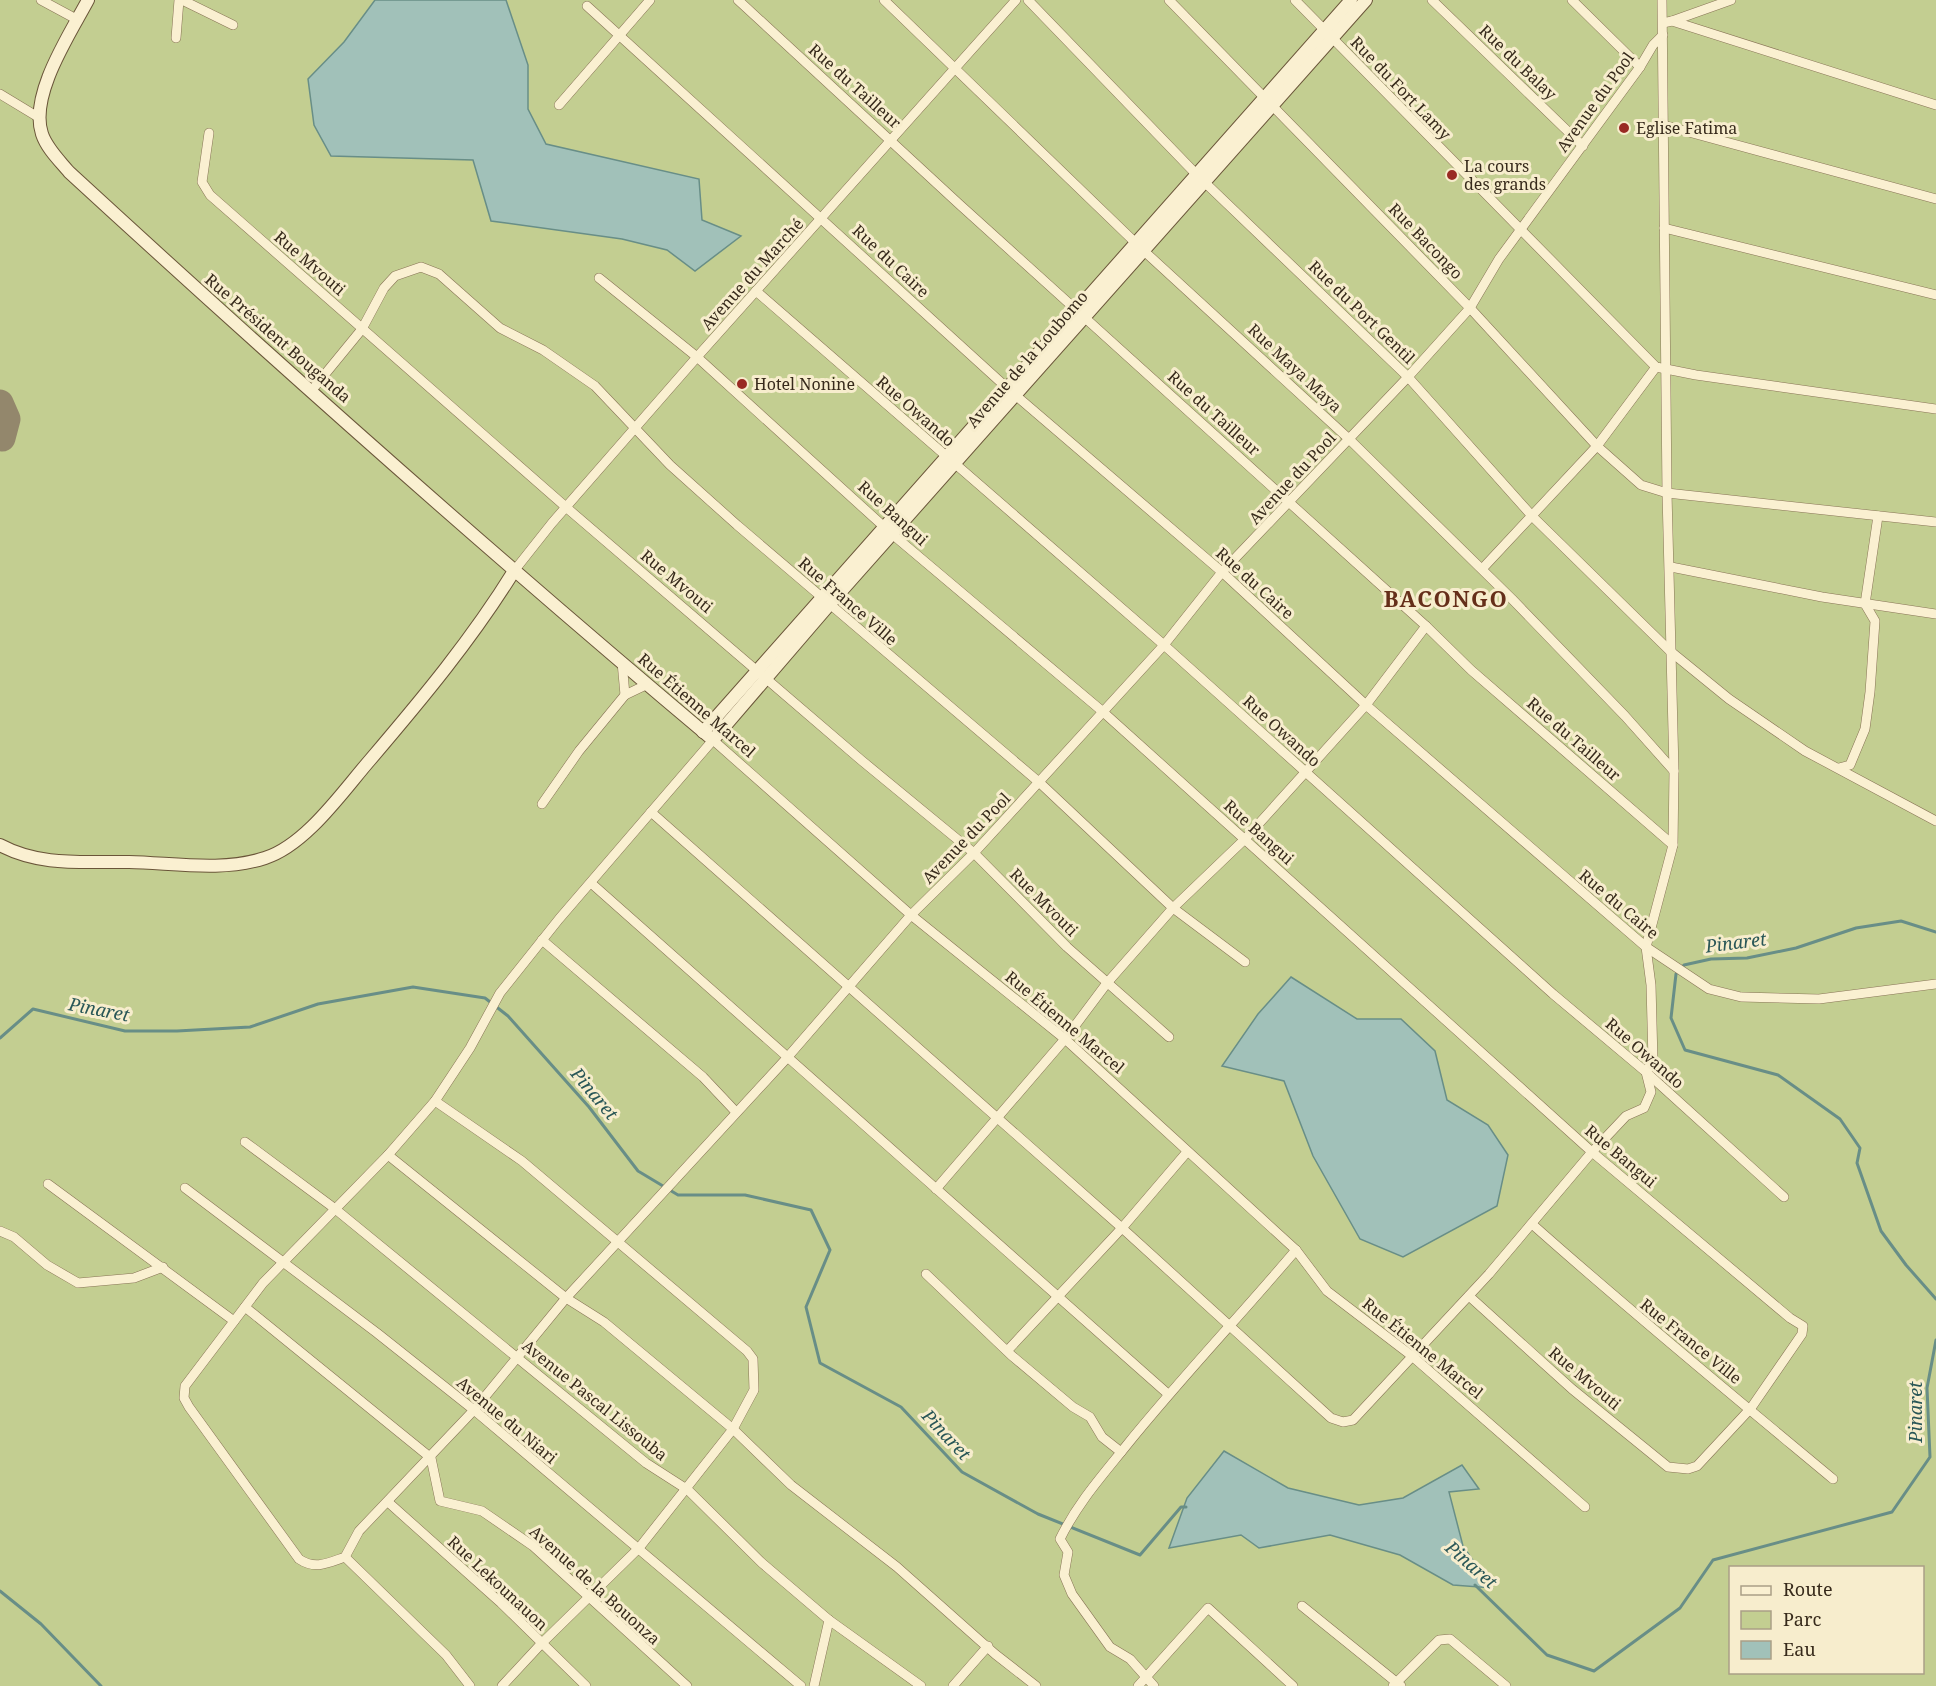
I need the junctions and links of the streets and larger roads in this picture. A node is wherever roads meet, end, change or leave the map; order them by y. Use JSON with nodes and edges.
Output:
{"nodes":[{"id":1,"x":41,"y":0,"type":"edge"},
{"id":2,"x":88,"y":0,"type":"edge"},
{"id":3,"x":181,"y":0,"type":"edge"},
{"id":4,"x":650,"y":0,"type":"edge"},
{"id":5,"x":738,"y":0,"type":"edge"},
{"id":6,"x":884,"y":0,"type":"edge"},
{"id":7,"x":1016,"y":0,"type":"edge"},
{"id":8,"x":1028,"y":0,"type":"edge"},
{"id":9,"x":1169,"y":0,"type":"edge"},
{"id":10,"x":1295,"y":0,"type":"edge"},
{"id":11,"x":1351,"y":0,"type":"edge"},
{"id":12,"x":1366,"y":0,"type":"edge"},
{"id":13,"x":1432,"y":0,"type":"edge"},
{"id":14,"x":1572,"y":0,"type":"edge"},
{"id":15,"x":1662,"y":0,"type":"edge"},
{"id":16,"x":1731,"y":0,"type":"edge"},
{"id":17,"x":587,"y":6,"type":"dead end"},
{"id":18,"x":78,"y":20,"type":"junction"},
{"id":19,"x":1668,"y":22,"type":"junction"},
{"id":20,"x":233,"y":25,"type":"dead end"},
{"id":21,"x":620,"y":34,"type":"junction"},
{"id":22,"x":1328,"y":34,"type":"junction"},
{"id":23,"x":1663,"y":35,"type":"junction"},
{"id":24,"x":176,"y":38,"type":"dead end"},
{"id":25,"x":1640,"y":67,"type":"junction"},
{"id":26,"x":956,"y":69,"type":"junction"},
{"id":27,"x":0,"y":94,"type":"edge"},
{"id":28,"x":1269,"y":100,"type":"junction"},
{"id":29,"x":559,"y":105,"type":"dead end"},
{"id":30,"x":1936,"y":105,"type":"edge"},
{"id":31,"x":38,"y":117,"type":"junction"},
{"id":32,"x":1663,"y":125,"type":"junction"},
{"id":33,"x":209,"y":133,"type":"dead end"},
{"id":34,"x":892,"y":140,"type":"junction"},
{"id":35,"x":1582,"y":146,"type":"junction"},
{"id":36,"x":1200,"y":178,"type":"junction"},
{"id":37,"x":1936,"y":199,"type":"edge"},
{"id":38,"x":822,"y":217,"type":"junction"},
{"id":39,"x":1664,"y":228,"type":"junction"},
{"id":40,"x":1521,"y":231,"type":"junction"},
{"id":41,"x":1139,"y":246,"type":"junction"},
{"id":42,"x":599,"y":278,"type":"dead end"},
{"id":43,"x":756,"y":291,"type":"junction"},
{"id":44,"x":1936,"y":295,"type":"edge"},
{"id":45,"x":1470,"y":308,"type":"junction"},
{"id":46,"x":1075,"y":309,"type":"junction"},
{"id":47,"x":1086,"y":317,"type":"junction"},
{"id":48,"x":363,"y":329,"type":"junction"},
{"id":49,"x":697,"y":357,"type":"junction"},
{"id":50,"x":1656,"y":367,"type":"junction"},
{"id":51,"x":1667,"y":369,"type":"junction"},
{"id":52,"x":1408,"y":377,"type":"junction"},
{"id":53,"x":1006,"y":387,"type":"junction"},
{"id":54,"x":312,"y":390,"type":"junction"},
{"id":55,"x":1016,"y":396,"type":"junction"},
{"id":56,"x":1936,"y":409,"type":"edge"},
{"id":57,"x":635,"y":429,"type":"junction"},
{"id":58,"x":1349,"y":439,"type":"junction"},
{"id":59,"x":1597,"y":446,"type":"junction"},
{"id":60,"x":944,"y":457,"type":"junction"},
{"id":61,"x":955,"y":465,"type":"junction"},
{"id":62,"x":1667,"y":493,"type":"junction"},
{"id":63,"x":1289,"y":501,"type":"junction"},
{"id":64,"x":567,"y":508,"type":"junction"},
{"id":65,"x":1878,"y":516,"type":"junction"},
{"id":66,"x":1533,"y":517,"type":"junction"},
{"id":67,"x":1936,"y":522,"type":"edge"},
{"id":68,"x":888,"y":530,"type":"junction"},
{"id":69,"x":1671,"y":567,"type":"junction"},
{"id":70,"x":1482,"y":569,"type":"junction"},
{"id":71,"x":514,"y":572,"type":"junction"},
{"id":72,"x":1222,"y":572,"type":"junction"},
{"id":73,"x":824,"y":602,"type":"junction"},
{"id":74,"x":1865,"y":604,"type":"junction"},
{"id":75,"x":1936,"y":614,"type":"edge"},
{"id":76,"x":1426,"y":626,"type":"junction"},
{"id":77,"x":1164,"y":645,"type":"junction"},
{"id":78,"x":1670,"y":651,"type":"junction"},
{"id":79,"x":622,"y":662,"type":"junction"},
{"id":80,"x":763,"y":674,"type":"junction"},
{"id":81,"x":648,"y":684,"type":"junction"},
{"id":82,"x":625,"y":696,"type":"junction"},
{"id":83,"x":1366,"y":705,"type":"junction"},
{"id":84,"x":1102,"y":711,"type":"junction"},
{"id":85,"x":708,"y":736,"type":"junction"},
{"id":86,"x":1839,"y":768,"type":"junction"},
{"id":87,"x":1674,"y":771,"type":"junction"},
{"id":88,"x":1305,"y":772,"type":"junction"},
{"id":89,"x":1040,"y":783,"type":"junction"},
{"id":90,"x":542,"y":804,"type":"dead end"},
{"id":91,"x":651,"y":812,"type":"junction"},
{"id":92,"x":1936,"y":821,"type":"edge"},
{"id":93,"x":1245,"y":839,"type":"junction"},
{"id":94,"x":0,"y":845,"type":"edge"},
{"id":95,"x":1672,"y":845,"type":"junction"},
{"id":96,"x":974,"y":853,"type":"junction"},
{"id":97,"x":591,"y":883,"type":"junction"},
{"id":98,"x":1173,"y":908,"type":"junction"},
{"id":99,"x":911,"y":915,"type":"junction"},
{"id":100,"x":542,"y":940,"type":"junction"},
{"id":101,"x":1646,"y":947,"type":"junction"},
{"id":102,"x":1245,"y":963,"type":"dead end"},
{"id":103,"x":1107,"y":983,"type":"junction"},
{"id":104,"x":1936,"y":984,"type":"edge"},
{"id":105,"x":846,"y":986,"type":"junction"},
{"id":106,"x":1169,"y":1037,"type":"dead end"},
{"id":107,"x":1065,"y":1039,"type":"junction"},
{"id":108,"x":786,"y":1059,"type":"junction"},
{"id":109,"x":1646,"y":1072,"type":"junction"},
{"id":110,"x":435,"y":1101,"type":"junction"},
{"id":111,"x":736,"y":1112,"type":"junction"},
{"id":112,"x":997,"y":1118,"type":"junction"},
{"id":113,"x":245,"y":1142,"type":"dead end"},
{"id":114,"x":1187,"y":1152,"type":"junction"},
{"id":115,"x":1592,"y":1152,"type":"junction"},
{"id":116,"x":388,"y":1155,"type":"junction"},
{"id":117,"x":48,"y":1184,"type":"dead end"},
{"id":118,"x":185,"y":1188,"type":"dead end"},
{"id":119,"x":936,"y":1189,"type":"junction"},
{"id":120,"x":1784,"y":1197,"type":"dead end"},
{"id":121,"x":334,"y":1208,"type":"junction"},
{"id":122,"x":1532,"y":1224,"type":"junction"},
{"id":123,"x":1122,"y":1228,"type":"junction"},
{"id":124,"x":0,"y":1231,"type":"edge"},
{"id":125,"x":617,"y":1242,"type":"junction"},
{"id":126,"x":1296,"y":1250,"type":"junction"},
{"id":127,"x":282,"y":1262,"type":"junction"},
{"id":128,"x":163,"y":1267,"type":"junction"},
{"id":129,"x":926,"y":1274,"type":"dead end"},
{"id":130,"x":1058,"y":1296,"type":"junction"},
{"id":131,"x":1469,"y":1296,"type":"junction"},
{"id":132,"x":566,"y":1298,"type":"junction"},
{"id":133,"x":245,"y":1306,"type":"junction"},
{"id":134,"x":234,"y":1321,"type":"junction"},
{"id":135,"x":1230,"y":1328,"type":"junction"},
{"id":136,"x":1008,"y":1350,"type":"junction"},
{"id":137,"x":1412,"y":1356,"type":"junction"},
{"id":138,"x":519,"y":1358,"type":"junction"},
{"id":139,"x":1168,"y":1394,"type":"junction"},
{"id":140,"x":1751,"y":1408,"type":"junction"},
{"id":141,"x":474,"y":1410,"type":"junction"},
{"id":142,"x":733,"y":1429,"type":"junction"},
{"id":143,"x":1120,"y":1452,"type":"junction"},
{"id":144,"x":431,"y":1458,"type":"junction"},
{"id":145,"x":1833,"y":1479,"type":"dead end"},
{"id":146,"x":688,"y":1490,"type":"junction"},
{"id":147,"x":388,"y":1502,"type":"junction"},
{"id":148,"x":1585,"y":1507,"type":"dead end"},
{"id":149,"x":639,"y":1548,"type":"junction"},
{"id":150,"x":345,"y":1557,"type":"junction"},
{"id":151,"x":590,"y":1598,"type":"junction"},
{"id":152,"x":1302,"y":1606,"type":"dead end"},
{"id":153,"x":829,"y":1620,"type":"junction"},
{"id":154,"x":541,"y":1644,"type":"junction"},
{"id":155,"x":988,"y":1646,"type":"junction"},
{"id":156,"x":1144,"y":1678,"type":"junction"},
{"id":157,"x":1397,"y":1685,"type":"edge"},
{"id":158,"x":470,"y":1686,"type":"edge"},
{"id":159,"x":502,"y":1686,"type":"edge"},
{"id":160,"x":586,"y":1686,"type":"edge"},
{"id":161,"x":687,"y":1686,"type":"edge"},
{"id":162,"x":801,"y":1686,"type":"edge"},
{"id":163,"x":814,"y":1686,"type":"edge"},
{"id":164,"x":921,"y":1686,"type":"edge"},
{"id":165,"x":953,"y":1686,"type":"edge"},
{"id":166,"x":1036,"y":1686,"type":"edge"},
{"id":167,"x":1138,"y":1686,"type":"edge"},
{"id":168,"x":1154,"y":1686,"type":"edge"},
{"id":169,"x":1293,"y":1686,"type":"edge"},
{"id":170,"x":1506,"y":1686,"type":"edge"}],
"edges":[{"from":1,"to":18,"type":"street"},
{"from":2,"to":18,"type":"street"},
{"from":3,"to":20,"type":"street"},
{"from":3,"to":24,"type":"street"},
{"from":4,"to":21,"type":"street"},
{"from":5,"to":34,"type":"street","name":"Rue du Tailleur"},
{"from":6,"to":26,"type":"street","name":"Rue Maya Maya"},
{"from":7,"to":26,"type":"street","name":"Avenue du Marché"},
{"from":8,"to":36,"type":"street","name":"Rue du Port Gentil"},
{"from":9,"to":28,"type":"street","name":"Rue Bacongo"},
{"from":10,"to":22,"type":"street","name":"Rue du Fort Lamy"},
{"from":11,"to":22,"type":"street","name":"Avenue de la Loubomo"},
{"from":12,"to":22,"type":"street","name":"Avenue de la Loubomo"},
{"from":13,"to":35,"type":"street","name":"Rue du Balay"},
{"from":14,"to":25,"type":"street"},
{"from":15,"to":19,"type":"street"},
{"from":16,"to":19,"type":"street"},
{"from":17,"to":21,"type":"street","name":"Rue du Caire"},
{"from":18,"to":31,"type":"street"},
{"from":19,"to":23,"type":"street"},
{"from":19,"to":30,"type":"street"},
{"from":21,"to":29,"type":"street"},
{"from":21,"to":38,"type":"street","name":"Rue du Caire"},
{"from":22,"to":28,"type":"street","name":"Avenue de la Loubomo"},
{"from":22,"to":40,"type":"street","name":"Rue du Fort Lamy"},
{"from":23,"to":25,"type":"street","name":"Avenue du Pool"},
{"from":23,"to":32,"type":"street"},
{"from":25,"to":35,"type":"street","name":"Avenue du Pool"},
{"from":26,"to":34,"type":"street","name":"Avenue du Marché"},
{"from":26,"to":41,"type":"street","name":"Rue Maya Maya"},
{"from":27,"to":31,"type":"street"},
{"from":28,"to":36,"type":"street","name":"Avenue de la Loubomo"},
{"from":28,"to":45,"type":"street","name":"Rue Bacongo"},
{"from":31,"to":54,"type":"street","name":"Rue Président Bouganda"},
{"from":32,"to":37,"type":"street"},
{"from":32,"to":39,"type":"street"},
{"from":33,"to":48,"type":"street","name":"Rue Mvouti"},
{"from":34,"to":38,"type":"street","name":"Avenue du Marché"},
{"from":34,"to":46,"type":"street","name":"Rue du Tailleur"},
{"from":35,"to":40,"type":"street","name":"Avenue du Pool"},
{"from":36,"to":41,"type":"street","name":"Avenue de la Loubomo"},
{"from":36,"to":52,"type":"street","name":"Rue du Port Gentil"},
{"from":38,"to":43,"type":"street","name":"Avenue du Marché"},
{"from":38,"to":53,"type":"street","name":"Rue du Caire"},
{"from":39,"to":44,"type":"street"},
{"from":39,"to":51,"type":"street"},
{"from":40,"to":45,"type":"street","name":"Avenue du Pool"},
{"from":40,"to":50,"type":"street","name":"Rue du Fort Lamy"},
{"from":41,"to":46,"type":"street","name":"Avenue de la Loubomo"},
{"from":41,"to":47,"type":"street","name":"Avenue de la Loubomo"},
{"from":41,"to":58,"type":"street","name":"Rue Maya Maya"},
{"from":42,"to":49,"type":"street","name":"Rue Bangui"},
{"from":43,"to":49,"type":"street","name":"Avenue du Marché"},
{"from":43,"to":60,"type":"street","name":"Rue Owando"},
{"from":45,"to":52,"type":"street","name":"Avenue du Pool"},
{"from":45,"to":59,"type":"street","name":"Rue Bacongo"},
{"from":46,"to":47,"type":"street","name":"Rue du Tailleur"},
{"from":46,"to":53,"type":"street","name":"Avenue de la Loubomo"},
{"from":47,"to":55,"type":"street","name":"Avenue de la Loubomo"},
{"from":47,"to":63,"type":"street","name":"Rue du Tailleur"},
{"from":48,"to":54,"type":"street"},
{"from":48,"to":57,"type":"street","name":"Rue France Ville"},
{"from":48,"to":64,"type":"street","name":"Rue Mvouti"},
{"from":49,"to":57,"type":"street","name":"Avenue du Marché"},
{"from":49,"to":68,"type":"street","name":"Rue Bangui"},
{"from":50,"to":51,"type":"street"},
{"from":50,"to":59,"type":"street"},
{"from":51,"to":56,"type":"street"},
{"from":51,"to":62,"type":"street"},
{"from":52,"to":58,"type":"street","name":"Avenue du Pool"},
{"from":52,"to":66,"type":"street","name":"Rue du Port Gentil"},
{"from":53,"to":55,"type":"street","name":"Rue du Caire"},
{"from":53,"to":60,"type":"street","name":"Avenue de la Loubomo"},
{"from":54,"to":71,"type":"street","name":"Rue Président Bouganda"},
{"from":55,"to":61,"type":"street","name":"Avenue de la Loubomo"},
{"from":55,"to":72,"type":"street","name":"Rue du Caire"},
{"from":57,"to":64,"type":"street","name":"Avenue du Marché"},
{"from":57,"to":73,"type":"street","name":"Rue France Ville"},
{"from":58,"to":63,"type":"street","name":"Avenue du Pool"},
{"from":58,"to":70,"type":"street","name":"Rue Maya Maya"},
{"from":59,"to":62,"type":"street","name":"Rue Bacongo"},
{"from":59,"to":66,"type":"street"},
{"from":60,"to":61,"type":"street","name":"Rue Owando"},
{"from":60,"to":68,"type":"street","name":"Avenue de la Loubomo"},
{"from":61,"to":68,"type":"street","name":"Avenue de la Loubomo"},
{"from":61,"to":77,"type":"street","name":"Rue Owando"},
{"from":62,"to":65,"type":"street","name":"Rue Bacongo"},
{"from":62,"to":69,"type":"street"},
{"from":63,"to":72,"type":"street","name":"Avenue du Pool"},
{"from":63,"to":76,"type":"street","name":"Rue du Tailleur"},
{"from":64,"to":71,"type":"street","name":"Avenue du Marché"},
{"from":64,"to":80,"type":"street","name":"Rue Mvouti"},
{"from":65,"to":67,"type":"street","name":"Rue Bacongo"},
{"from":65,"to":74,"type":"street"},
{"from":66,"to":70,"type":"street"},
{"from":66,"to":78,"type":"street","name":"Rue du Port Gentil"},
{"from":68,"to":73,"type":"street","name":"Avenue de la Loubomo"},
{"from":68,"to":84,"type":"street","name":"Rue Bangui"},
{"from":69,"to":74,"type":"street"},
{"from":69,"to":78,"type":"street"},
{"from":70,"to":87,"type":"street","name":"Rue Maya Maya"},
{"from":71,"to":79,"type":"street","name":"Rue Étienne Marcel"},
{"from":71,"to":94,"type":"street"},
{"from":72,"to":77,"type":"street","name":"Avenue du Pool"},
{"from":72,"to":83,"type":"street","name":"Rue du Caire"},
{"from":73,"to":80,"type":"street","name":"Avenue de la Loubomo"},
{"from":73,"to":89,"type":"street","name":"Rue France Ville"},
{"from":74,"to":75,"type":"street"},
{"from":74,"to":86,"type":"street"},
{"from":76,"to":83,"type":"street"},
{"from":76,"to":95,"type":"street","name":"Rue du Tailleur"},
{"from":77,"to":84,"type":"street","name":"Avenue du Pool"},
{"from":77,"to":88,"type":"street","name":"Rue Owando"},
{"from":78,"to":86,"type":"street","name":"Rue du Port Gentil"},
{"from":78,"to":87,"type":"street"},
{"from":79,"to":81,"type":"street","name":"Rue Étienne Marcel"},
{"from":79,"to":82,"type":"street"},
{"from":80,"to":85,"type":"street","name":"Avenue de la Loubomo"},
{"from":80,"to":96,"type":"street","name":"Rue Mvouti"},
{"from":81,"to":82,"type":"street"},
{"from":81,"to":85,"type":"street","name":"Rue Étienne Marcel"},
{"from":82,"to":90,"type":"street"},
{"from":83,"to":88,"type":"street"},
{"from":83,"to":101,"type":"street","name":"Rue du Caire"},
{"from":84,"to":89,"type":"street","name":"Avenue du Pool"},
{"from":84,"to":93,"type":"street","name":"Rue Bangui"},
{"from":85,"to":91,"type":"street"},
{"from":85,"to":99,"type":"street","name":"Rue Étienne Marcel"},
{"from":86,"to":92,"type":"street","name":"Rue du Port Gentil"},
{"from":87,"to":95,"type":"street"},
{"from":88,"to":93,"type":"street"},
{"from":88,"to":109,"type":"street","name":"Rue Owando"},
{"from":89,"to":96,"type":"street","name":"Avenue du Pool"},
{"from":89,"to":98,"type":"street","name":"Rue France Ville"},
{"from":91,"to":97,"type":"street"},
{"from":91,"to":105,"type":"street"},
{"from":93,"to":98,"type":"street"},
{"from":93,"to":115,"type":"street","name":"Rue Bangui"},
{"from":95,"to":101,"type":"street"},
{"from":96,"to":99,"type":"street","name":"Avenue du Pool"},
{"from":96,"to":103,"type":"street","name":"Rue Mvouti"},
{"from":97,"to":100,"type":"street"},
{"from":97,"to":108,"type":"street"},
{"from":98,"to":102,"type":"street","name":"Rue France Ville"},
{"from":98,"to":103,"type":"street"},
{"from":99,"to":105,"type":"street","name":"Avenue du Pool"},
{"from":99,"to":107,"type":"street","name":"Rue Étienne Marcel"},
{"from":100,"to":110,"type":"street"},
{"from":100,"to":111,"type":"street"},
{"from":101,"to":104,"type":"street","name":"Rue du Caire"},
{"from":101,"to":109,"type":"street"},
{"from":103,"to":106,"type":"street","name":"Rue Mvouti"},
{"from":103,"to":107,"type":"street"},
{"from":105,"to":108,"type":"street","name":"Avenue du Pool"},
{"from":105,"to":112,"type":"street"},
{"from":107,"to":112,"type":"street"},
{"from":107,"to":114,"type":"street","name":"Rue Étienne Marcel"},
{"from":108,"to":111,"type":"street","name":"Avenue du Pool"},
{"from":108,"to":119,"type":"street"},
{"from":109,"to":115,"type":"street"},
{"from":109,"to":120,"type":"street","name":"Rue Owando"},
{"from":110,"to":116,"type":"street"},
{"from":110,"to":125,"type":"street"},
{"from":111,"to":125,"type":"street","name":"Avenue du Pool"},
{"from":112,"to":119,"type":"street"},
{"from":112,"to":123,"type":"street"},
{"from":113,"to":121,"type":"street","name":"Avenue Pascal Lissouba"},
{"from":114,"to":123,"type":"street"},
{"from":114,"to":126,"type":"street","name":"Rue Étienne Marcel"},
{"from":115,"to":122,"type":"street"},
{"from":115,"to":140,"type":"street","name":"Rue Bangui"},
{"from":116,"to":121,"type":"street"},
{"from":116,"to":132,"type":"street"},
{"from":117,"to":128,"type":"street"},
{"from":118,"to":127,"type":"street","name":"Avenue du Niari"},
{"from":119,"to":130,"type":"street"},
{"from":121,"to":127,"type":"street"},
{"from":121,"to":138,"type":"street","name":"Avenue Pascal Lissouba"},
{"from":122,"to":131,"type":"street"},
{"from":122,"to":140,"type":"street","name":"Rue France Ville"},
{"from":123,"to":130,"type":"street"},
{"from":123,"to":135,"type":"street"},
{"from":124,"to":128,"type":"street"},
{"from":125,"to":132,"type":"street","name":"Avenue du Pool"},
{"from":125,"to":142,"type":"street"},
{"from":126,"to":135,"type":"street"},
{"from":126,"to":137,"type":"street","name":"Rue Étienne Marcel"},
{"from":127,"to":133,"type":"street"},
{"from":127,"to":141,"type":"street","name":"Avenue du Niari"},
{"from":128,"to":134,"type":"street"},
{"from":129,"to":136,"type":"street"},
{"from":130,"to":136,"type":"street"},
{"from":130,"to":139,"type":"street"},
{"from":131,"to":137,"type":"street"},
{"from":131,"to":140,"type":"street","name":"Rue Mvouti"},
{"from":132,"to":138,"type":"street","name":"Avenue du Pool"},
{"from":132,"to":142,"type":"street"},
{"from":133,"to":134,"type":"street"},
{"from":133,"to":144,"type":"street"},
{"from":134,"to":150,"type":"street"},
{"from":135,"to":137,"type":"street"},
{"from":135,"to":139,"type":"street"},
{"from":136,"to":143,"type":"street"},
{"from":137,"to":148,"type":"street","name":"Rue Étienne Marcel"},
{"from":138,"to":141,"type":"street","name":"Avenue du Pool"},
{"from":138,"to":146,"type":"street","name":"Avenue Pascal Lissouba"},
{"from":139,"to":143,"type":"street"},
{"from":140,"to":145,"type":"street","name":"Rue France Ville"},
{"from":141,"to":144,"type":"street","name":"Avenue du Pool"},
{"from":141,"to":149,"type":"street","name":"Avenue du Niari"},
{"from":142,"to":146,"type":"street"},
{"from":142,"to":155,"type":"street"},
{"from":143,"to":156,"type":"street"},
{"from":144,"to":147,"type":"street","name":"Avenue du Pool"},
{"from":144,"to":151,"type":"street","name":"Avenue de la Bouonza"},
{"from":146,"to":149,"type":"street"},
{"from":146,"to":153,"type":"street","name":"Avenue Pascal Lissouba"},
{"from":147,"to":150,"type":"street","name":"Avenue du Pool"},
{"from":147,"to":154,"type":"street","name":"Rue Lekounauon"},
{"from":149,"to":151,"type":"street"},
{"from":149,"to":162,"type":"street","name":"Avenue du Niari"},
{"from":150,"to":158,"type":"street"},
{"from":151,"to":154,"type":"street"},
{"from":151,"to":161,"type":"street","name":"Avenue de la Bouonza"},
{"from":152,"to":157,"type":"street"},
{"from":153,"to":163,"type":"street"},
{"from":153,"to":164,"type":"street","name":"Avenue Pascal Lissouba"},
{"from":154,"to":159,"type":"street"},
{"from":154,"to":160,"type":"street","name":"Rue Lekounauon"},
{"from":155,"to":165,"type":"street"},
{"from":155,"to":166,"type":"street"},
{"from":156,"to":167,"type":"street"},
{"from":156,"to":168,"type":"street"},
{"from":156,"to":169,"type":"street"},
{"from":157,"to":170,"type":"street"}]}
